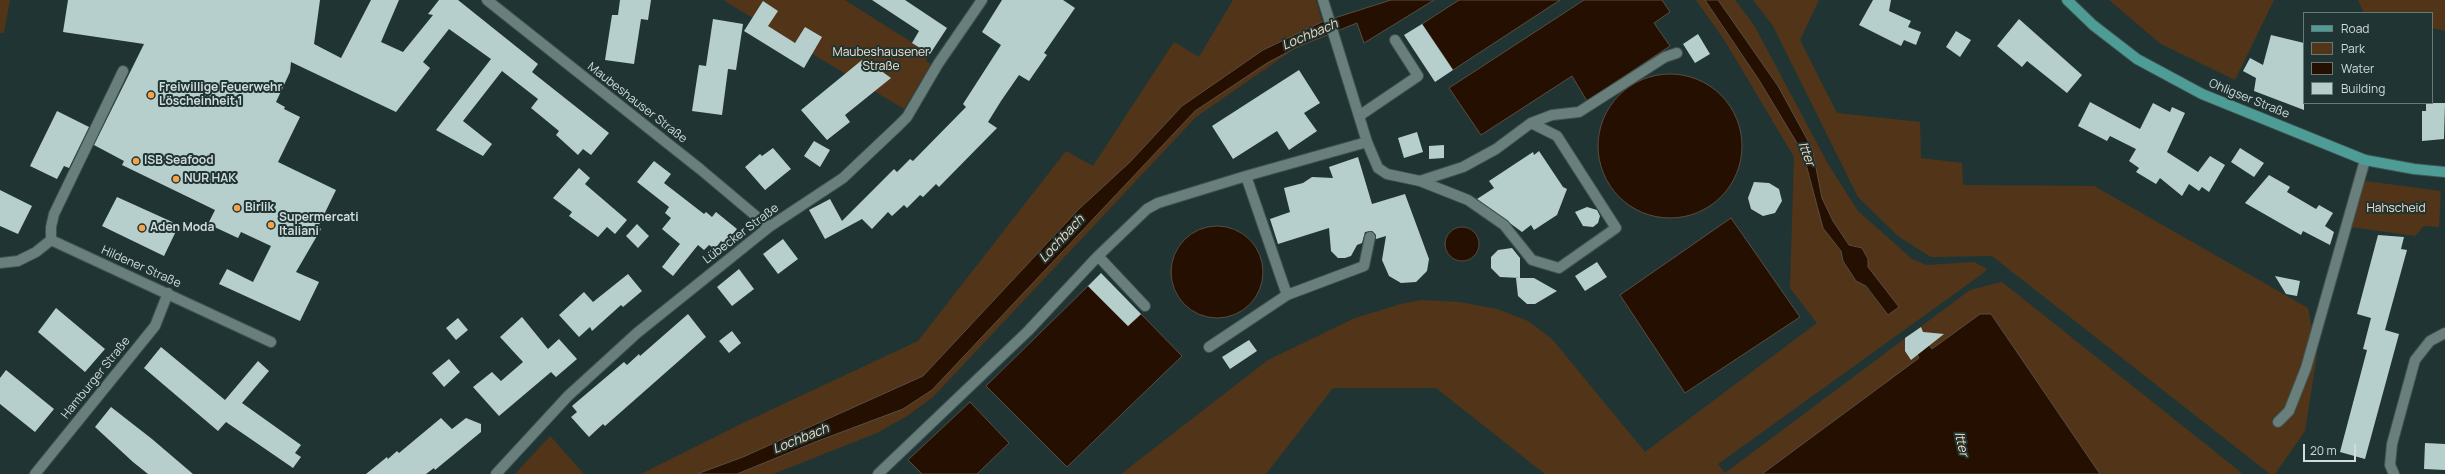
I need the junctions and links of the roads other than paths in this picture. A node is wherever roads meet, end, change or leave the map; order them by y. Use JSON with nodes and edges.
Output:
{"nodes":[{"id":1,"x":487,"y":0,"type":"edge"},
{"id":2,"x":982,"y":0,"type":"edge"},
{"id":3,"x":1323,"y":0,"type":"edge"},
{"id":4,"x":2067,"y":0,"type":"edge"},
{"id":5,"x":1395,"y":40,"type":"dead end"},
{"id":6,"x":1677,"y":53,"type":"dead end"},
{"id":7,"x":124,"y":71,"type":"dead end"},
{"id":8,"x":1359,"y":116,"type":"junction"},
{"id":9,"x":1531,"y":122,"type":"junction"},
{"id":10,"x":1367,"y":142,"type":"junction"},
{"id":11,"x":2365,"y":160,"type":"junction"},
{"id":12,"x":2445,"y":172,"type":"edge"},
{"id":13,"x":1246,"y":176,"type":"junction"},
{"id":14,"x":1420,"y":181,"type":"junction"},
{"id":15,"x":769,"y":227,"type":"junction"},
{"id":16,"x":1370,"y":237,"type":"dead end"},
{"id":17,"x":51,"y":240,"type":"junction"},
{"id":18,"x":1098,"y":256,"type":"junction"},
{"id":19,"x":0,"y":263,"type":"edge"},
{"id":20,"x":168,"y":293,"type":"junction"},
{"id":21,"x":1287,"y":295,"type":"junction"},
{"id":22,"x":1145,"y":306,"type":"dead end"},
{"id":23,"x":2445,"y":333,"type":"edge"},
{"id":24,"x":271,"y":342,"type":"dead end"},
{"id":25,"x":1210,"y":347,"type":"dead end"},
{"id":26,"x":2278,"y":422,"type":"dead end"},
{"id":27,"x":35,"y":474,"type":"edge"},
{"id":28,"x":496,"y":474,"type":"edge"},
{"id":29,"x":878,"y":474,"type":"edge"},
{"id":30,"x":2394,"y":474,"type":"edge"}],
"edges":[{"from":1,"to":15,"type":"street","name":"Maubeshauser Straße"},
{"from":2,"to":15,"type":"street","name":"Lübecker Straße"},
{"from":3,"to":8,"type":"street"},
{"from":4,"to":11,"type":"main road","name":"Ohligser Straße"},
{"from":5,"to":8,"type":"street"},
{"from":6,"to":9,"type":"street"},
{"from":7,"to":17,"type":"street"},
{"from":8,"to":10,"type":"street"},
{"from":9,"to":14,"type":"street"},
{"from":9,"to":14,"type":"street"},
{"from":10,"to":13,"type":"street"},
{"from":10,"to":14,"type":"street"},
{"from":11,"to":12,"type":"main road","name":"Ohligser Straße"},
{"from":11,"to":26,"type":"street"},
{"from":13,"to":18,"type":"street"},
{"from":13,"to":21,"type":"street"},
{"from":15,"to":28,"type":"street","name":"Lübecker Straße"},
{"from":16,"to":21,"type":"street"},
{"from":17,"to":19,"type":"street"},
{"from":17,"to":20,"type":"street","name":"Hildener Straße"},
{"from":18,"to":22,"type":"street"},
{"from":18,"to":29,"type":"street"},
{"from":20,"to":24,"type":"street","name":"Hildener Straße"},
{"from":20,"to":27,"type":"street","name":"Hamburger Straße"},
{"from":21,"to":25,"type":"street"},
{"from":23,"to":30,"type":"street"}]}
